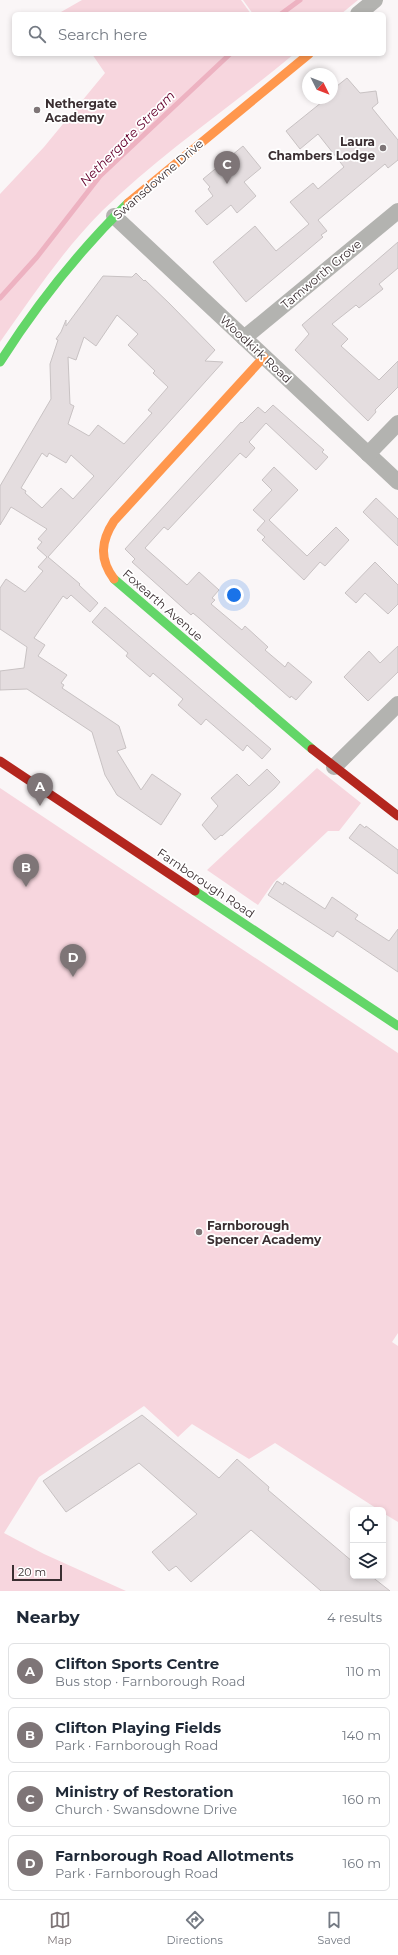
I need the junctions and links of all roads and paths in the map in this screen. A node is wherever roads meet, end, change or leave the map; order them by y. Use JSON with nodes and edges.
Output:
{"nodes":[{"id":1,"x":375,"y":0,"type":"edge"},
{"id":2,"x":360,"y":12,"type":"edge"},
{"id":3,"x":307,"y":56,"type":"edge"},
{"id":4,"x":398,"y":210,"type":"edge"},
{"id":5,"x":114,"y":216,"type":"junction"},
{"id":6,"x":244,"y":338,"type":"junction"},
{"id":7,"x":264,"y":357,"type":"junction"},
{"id":8,"x":0,"y":362,"type":"edge"},
{"id":9,"x":398,"y":423,"type":"edge"},
{"id":10,"x":368,"y":454,"type":"junction"},
{"id":11,"x":398,"y":482,"type":"edge"},
{"id":12,"x":398,"y":704,"type":"edge"},
{"id":13,"x":0,"y":761,"type":"edge"},
{"id":14,"x":334,"y":767,"type":"junction"},
{"id":15,"x":398,"y":816,"type":"edge"},
{"id":16,"x":398,"y":1026,"type":"edge"}],
"edges":[{"from":1,"to":2,"type":"street"},
{"from":3,"to":5,"type":"street","name":"Swansdowne Drive"},
{"from":4,"to":6,"type":"street","name":"Tamworth Grove"},
{"from":5,"to":6,"type":"street","name":"Woodkirk Road"},
{"from":5,"to":8,"type":"street","name":"Swansdowne Drive"},
{"from":6,"to":7,"type":"street","name":"Woodkirk Road"},
{"from":7,"to":10,"type":"street","name":"Woodkirk Road"},
{"from":7,"to":14,"type":"street","name":"Foxearth Avenue"},
{"from":9,"to":10,"type":"street"},
{"from":10,"to":11,"type":"street","name":"Woodkirk Road"},
{"from":12,"to":14,"type":"street"},
{"from":13,"to":16,"type":"street","name":"Farnborough Road"},
{"from":14,"to":15,"type":"street","name":"Foxearth Avenue"}]}
